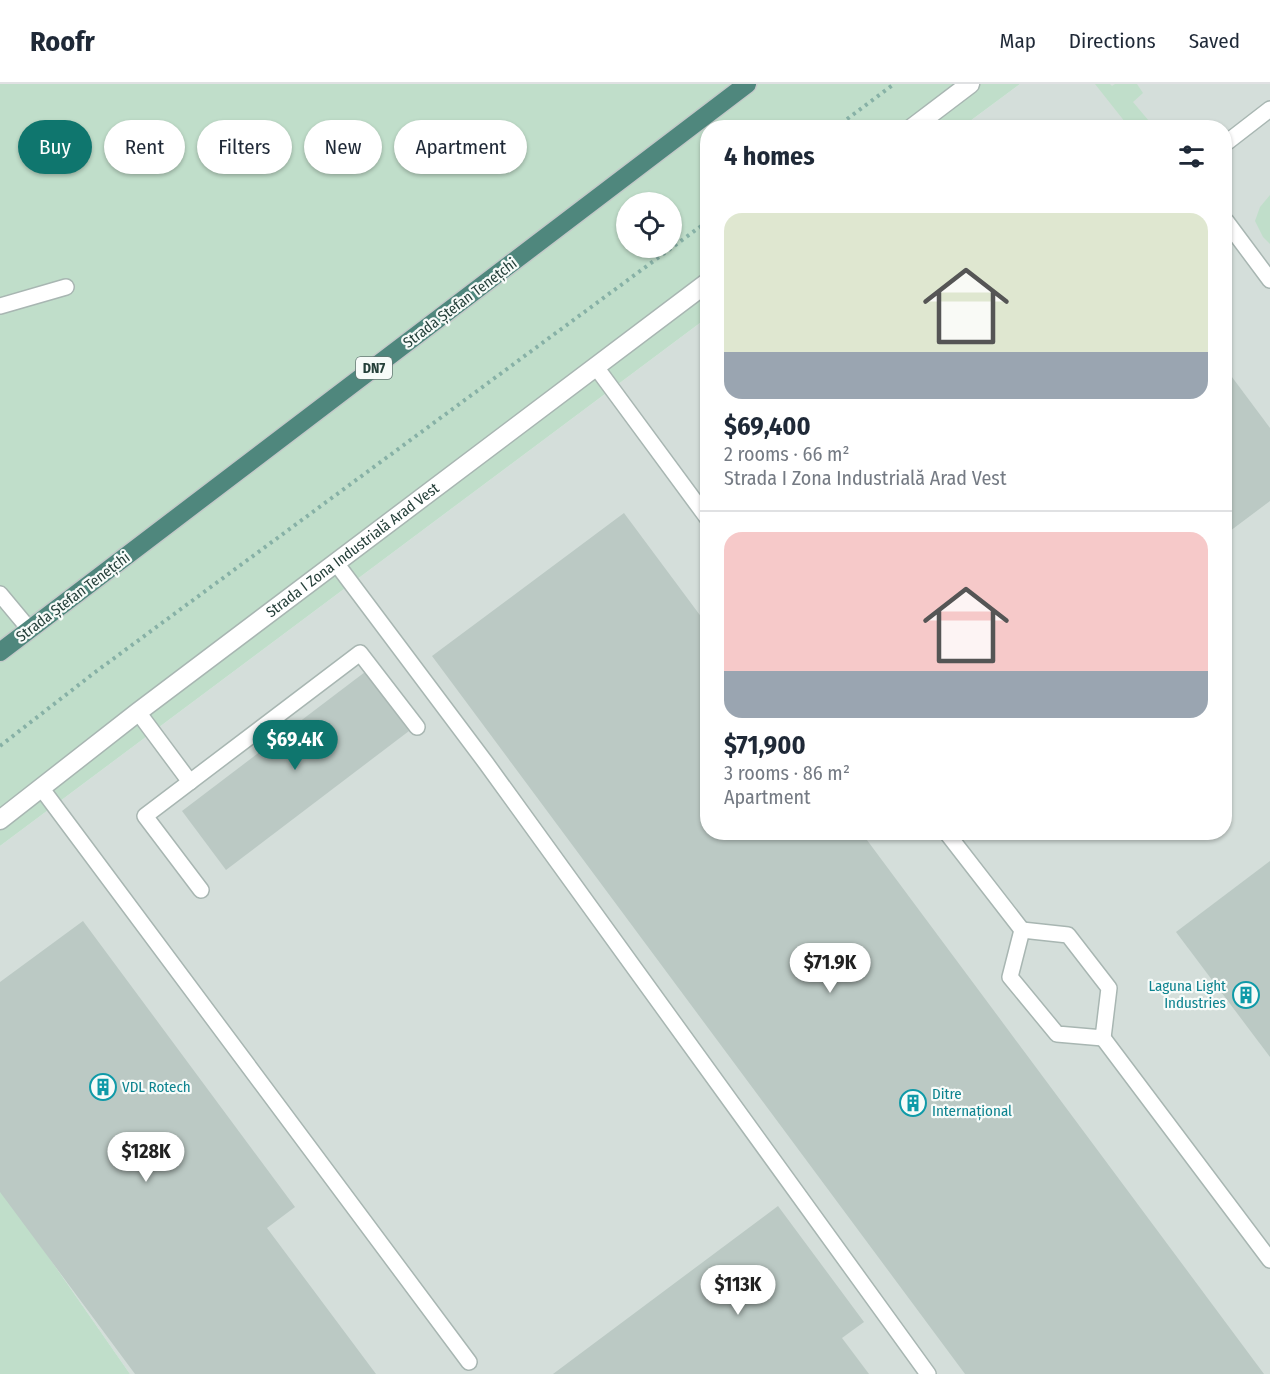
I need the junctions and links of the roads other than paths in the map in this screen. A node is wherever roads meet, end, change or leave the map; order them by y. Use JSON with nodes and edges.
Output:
{"nodes":[{"id":1,"x":747,"y":84,"type":"edge"},
{"id":2,"x":970,"y":84,"type":"edge"},
{"id":3,"x":1270,"y":109,"type":"edge"},
{"id":4,"x":923,"y":120,"type":"edge"},
{"id":5,"x":1232,"y":138,"type":"edge"},
{"id":6,"x":1232,"y":229,"type":"edge"},
{"id":7,"x":1270,"y":280,"type":"edge"},
{"id":8,"x":66,"y":287,"type":"dead end"},
{"id":9,"x":700,"y":288,"type":"edge"},
{"id":10,"x":0,"y":306,"type":"edge"},
{"id":11,"x":596,"y":367,"type":"junction"},
{"id":12,"x":700,"y":508,"type":"edge"},
{"id":13,"x":336,"y":563,"type":"junction"},
{"id":14,"x":0,"y":594,"type":"edge"},
{"id":15,"x":30,"y":630,"type":"junction"},
{"id":16,"x":0,"y":652,"type":"edge"},
{"id":17,"x":138,"y":712,"type":"junction"},
{"id":18,"x":417,"y":727,"type":"dead end"},
{"id":19,"x":190,"y":782,"type":"junction"},
{"id":20,"x":42,"y":789,"type":"junction"},
{"id":21,"x":0,"y":820,"type":"edge"},
{"id":22,"x":952,"y":840,"type":"edge"},
{"id":23,"x":201,"y":890,"type":"dead end"},
{"id":24,"x":1022,"y":930,"type":"junction"},
{"id":25,"x":1103,"y":1038,"type":"junction"},
{"id":26,"x":1270,"y":1260,"type":"edge"},
{"id":27,"x":469,"y":1362,"type":"dead end"},
{"id":28,"x":928,"y":1374,"type":"edge"}],
"edges":[{"from":1,"to":15,"type":"highway","name":"Strada Ștefan Tenețchi","number":"DN7"},
{"from":2,"to":4,"type":"street"},
{"from":3,"to":5,"type":"lane"},
{"from":6,"to":7,"type":"lane"},
{"from":8,"to":10,"type":"lane"},
{"from":9,"to":11,"type":"street","name":"Strada I Zona Industrială Arad Vest"},
{"from":11,"to":12,"type":"lane"},
{"from":11,"to":13,"type":"street","name":"Strada I Zona Industrială Arad Vest"},
{"from":13,"to":17,"type":"street","name":"Strada I Zona Industrială Arad Vest"},
{"from":13,"to":28,"type":"lane"},
{"from":14,"to":15,"type":"lane"},
{"from":15,"to":16,"type":"highway","name":"Strada Ștefan Tenețchi","number":"DN7"},
{"from":17,"to":19,"type":"lane"},
{"from":17,"to":20,"type":"street","name":"Strada I Zona Industrială Arad Vest"},
{"from":18,"to":19,"type":"lane"},
{"from":19,"to":23,"type":"lane"},
{"from":20,"to":21,"type":"street","name":"Strada I Zona Industrială Arad Vest"},
{"from":20,"to":27,"type":"lane"},
{"from":22,"to":24,"type":"lane"},
{"from":24,"to":25,"type":"lane"},
{"from":24,"to":25,"type":"lane"},
{"from":25,"to":26,"type":"lane"}]}
